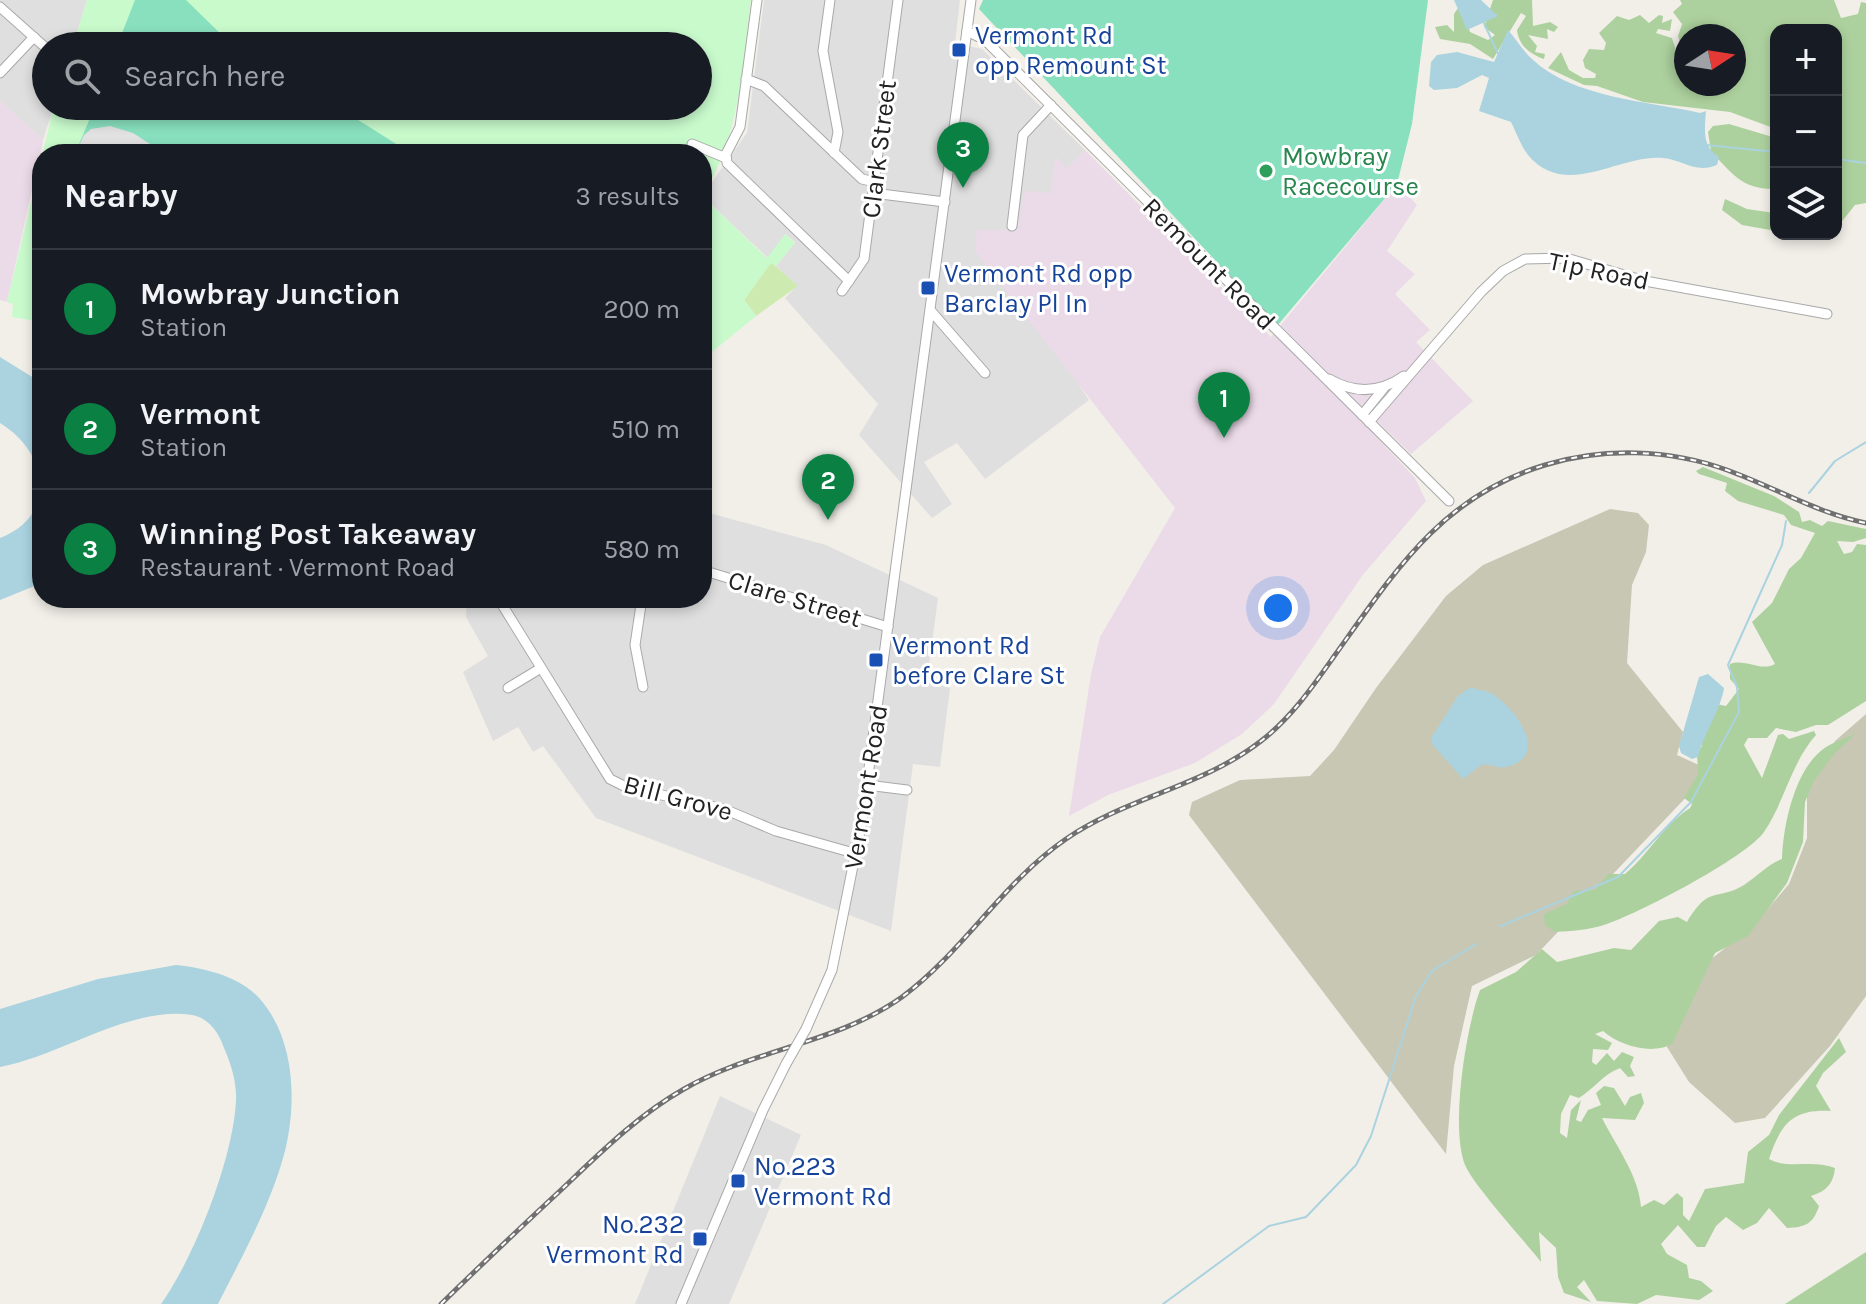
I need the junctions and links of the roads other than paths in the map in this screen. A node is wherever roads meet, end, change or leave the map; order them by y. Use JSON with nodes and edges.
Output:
{"nodes":[{"id":1,"x":757,"y":0,"type":"edge"},
{"id":2,"x":830,"y":0,"type":"edge"},
{"id":3,"x":898,"y":0,"type":"edge"},
{"id":4,"x":971,"y":0,"type":"edge"},
{"id":5,"x":1,"y":3,"type":"edge"},
{"id":6,"x":967,"y":31,"type":"junction"},
{"id":7,"x":32,"y":35,"type":"edge"},
{"id":8,"x":32,"y":39,"type":"edge"},
{"id":9,"x":0,"y":73,"type":"edge"},
{"id":10,"x":746,"y":79,"type":"junction"},
{"id":11,"x":1051,"y":105,"type":"junction"},
{"id":12,"x":712,"y":152,"type":"edge"},
{"id":13,"x":834,"y":153,"type":"junction"},
{"id":14,"x":726,"y":158,"type":"junction"},
{"id":15,"x":874,"y":188,"type":"junction"},
{"id":16,"x":945,"y":202,"type":"junction"},
{"id":17,"x":1012,"y":226,"type":"dead end"},
{"id":18,"x":849,"y":281,"type":"junction"},
{"id":19,"x":842,"y":291,"type":"dead end"},
{"id":20,"x":931,"y":311,"type":"junction"},
{"id":21,"x":1827,"y":314,"type":"dead end"},
{"id":22,"x":985,"y":373,"type":"dead end"},
{"id":23,"x":1320,"y":374,"type":"junction"},
{"id":24,"x":1386,"y":392,"type":"junction"},
{"id":25,"x":1366,"y":419,"type":"junction"},
{"id":26,"x":1449,"y":501,"type":"dead end"},
{"id":27,"x":712,"y":573,"type":"edge"},
{"id":28,"x":504,"y":608,"type":"edge"},
{"id":29,"x":641,"y":608,"type":"edge"},
{"id":30,"x":888,"y":627,"type":"junction"},
{"id":31,"x":541,"y":668,"type":"junction"},
{"id":32,"x":643,"y":687,"type":"dead end"},
{"id":33,"x":508,"y":688,"type":"dead end"},
{"id":34,"x":867,"y":785,"type":"junction"},
{"id":35,"x":907,"y":790,"type":"dead end"},
{"id":36,"x":857,"y":854,"type":"junction"},
{"id":37,"x":681,"y":1304,"type":"edge"}],
"edges":[{"from":1,"to":10,"type":"street"},
{"from":2,"to":13,"type":"street"},
{"from":3,"to":15,"type":"street","name":"Clark Street"},
{"from":4,"to":6,"type":"street","name":"Vermont Road"},
{"from":5,"to":7,"type":"street"},
{"from":6,"to":11,"type":"street","name":"Remount Road"},
{"from":6,"to":16,"type":"street","name":"Vermont Road"},
{"from":8,"to":9,"type":"street"},
{"from":10,"to":13,"type":"street"},
{"from":10,"to":14,"type":"street"},
{"from":11,"to":17,"type":"street"},
{"from":11,"to":23,"type":"street","name":"Remount Road"},
{"from":12,"to":14,"type":"street"},
{"from":13,"to":15,"type":"street"},
{"from":14,"to":18,"type":"street"},
{"from":15,"to":16,"type":"street"},
{"from":15,"to":18,"type":"street","name":"Clark Street"},
{"from":16,"to":20,"type":"street","name":"Vermont Road"},
{"from":18,"to":19,"type":"street","name":"Clark Street"},
{"from":20,"to":22,"type":"street"},
{"from":20,"to":30,"type":"street","name":"Vermont Road"},
{"from":21,"to":24,"type":"street","name":"Tip Road"},
{"from":23,"to":24,"type":"street"},
{"from":23,"to":25,"type":"street","name":"Remount Road"},
{"from":24,"to":25,"type":"street","name":"Tip Road"},
{"from":25,"to":26,"type":"street","name":"Remount Road"},
{"from":27,"to":30,"type":"street","name":"Clare Street"},
{"from":28,"to":31,"type":"street","name":"Bill Grove"},
{"from":29,"to":32,"type":"street"},
{"from":30,"to":34,"type":"street","name":"Vermont Road"},
{"from":31,"to":33,"type":"street"},
{"from":31,"to":36,"type":"street","name":"Bill Grove"},
{"from":34,"to":35,"type":"street"},
{"from":34,"to":36,"type":"street","name":"Vermont Road"},
{"from":36,"to":37,"type":"street","name":"Vermont Road","bridge":true}]}
